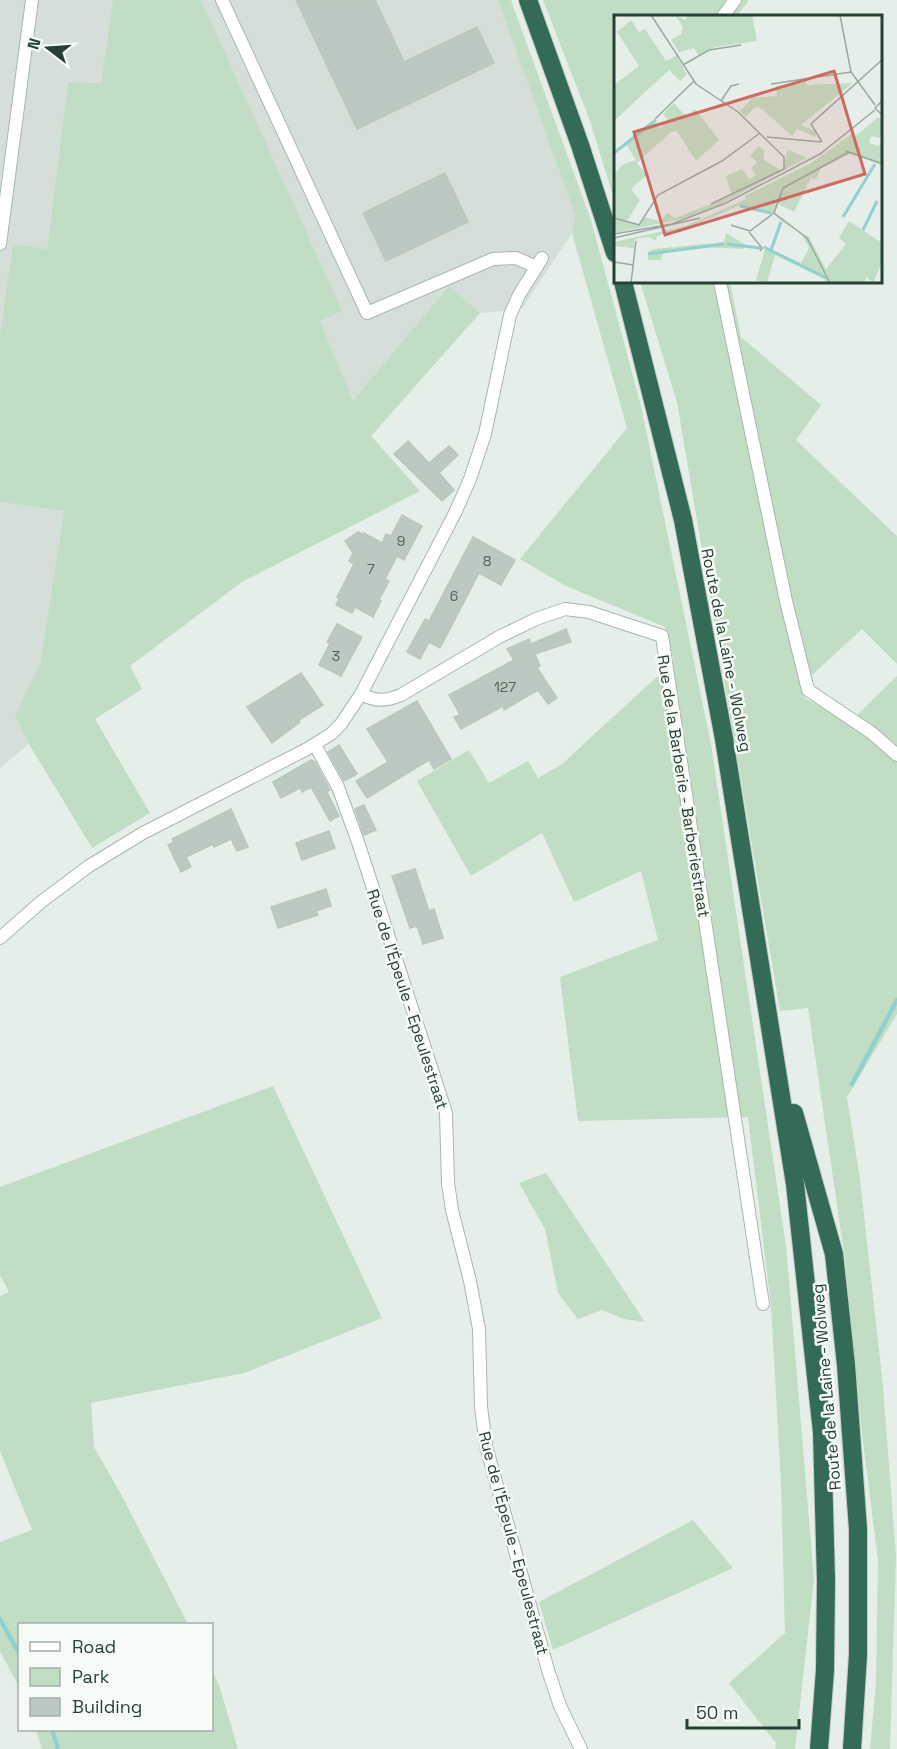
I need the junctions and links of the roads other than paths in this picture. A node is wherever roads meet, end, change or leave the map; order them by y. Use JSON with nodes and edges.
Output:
{"nodes":[{"id":1,"x":32,"y":0,"type":"edge"},
{"id":2,"x":222,"y":0,"type":"edge"},
{"id":3,"x":528,"y":0,"type":"edge"},
{"id":4,"x":735,"y":0,"type":"edge"},
{"id":5,"x":724,"y":15,"type":"edge"},
{"id":6,"x":0,"y":244,"type":"edge"},
{"id":7,"x":614,"y":250,"type":"edge"},
{"id":8,"x":624,"y":284,"type":"edge"},
{"id":9,"x":720,"y":284,"type":"edge"},
{"id":10,"x":361,"y":694,"type":"junction"},
{"id":11,"x":315,"y":745,"type":"junction"},
{"id":12,"x":897,"y":755,"type":"edge"},
{"id":13,"x":0,"y":938,"type":"edge"},
{"id":14,"x":770,"y":1030,"type":"junction"},
{"id":15,"x":763,"y":1304,"type":"dead end"},
{"id":16,"x":581,"y":1749,"type":"edge"},
{"id":17,"x":819,"y":1749,"type":"edge"},
{"id":18,"x":852,"y":1749,"type":"edge"}],
"edges":[{"from":1,"to":6,"type":"street"},
{"from":2,"to":10,"type":"street"},
{"from":3,"to":7,"type":"highway"},
{"from":4,"to":5,"type":"street"},
{"from":8,"to":14,"type":"highway","name":"Route de la Laine - Wolweg"},
{"from":9,"to":12,"type":"street"},
{"from":10,"to":11,"type":"street"},
{"from":10,"to":15,"type":"street","name":"Rue de la Barberie - Barberiestraat"},
{"from":11,"to":13,"type":"street"},
{"from":11,"to":16,"type":"street","name":"Rue de l'Épeule - Epeulestraat"},
{"from":14,"to":17,"type":"highway","name":"Route de la Laine - Wolweg"},
{"from":14,"to":18,"type":"highway","name":"Route de la Laine - Wolweg"}]}
